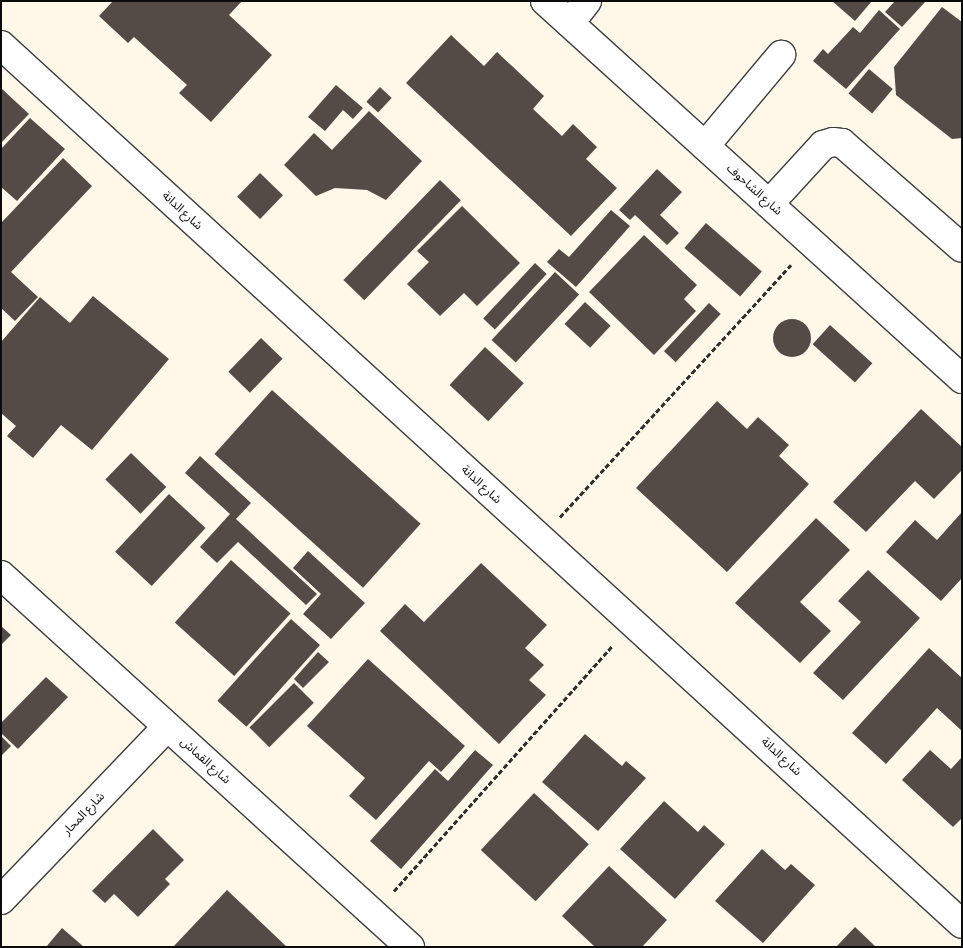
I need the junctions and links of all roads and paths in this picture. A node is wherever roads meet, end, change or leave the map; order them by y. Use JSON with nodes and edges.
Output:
{"nodes":[{"id":1,"x":545,"y":1,"type":"edge"},
{"id":2,"x":587,"y":1,"type":"edge"},
{"id":3,"x":570,"y":23,"type":"junction"},
{"id":4,"x":1,"y":45,"type":"edge"},
{"id":5,"x":781,"y":55,"type":"dead end"},
{"id":6,"x":705,"y":146,"type":"junction"},
{"id":7,"x":769,"y":204,"type":"junction"},
{"id":8,"x":811,"y":242,"type":"junction"},
{"id":9,"x":962,"y":248,"type":"edge"},
{"id":10,"x":962,"y":379,"type":"edge"},
{"id":11,"x":540,"y":539,"type":"junction"},
{"id":12,"x":1,"y":575,"type":"edge"},
{"id":13,"x":633,"y":622,"type":"junction"},
{"id":14,"x":167,"y":727,"type":"junction"},
{"id":15,"x":1,"y":900,"type":"edge"},
{"id":16,"x":373,"y":914,"type":"junction"},
{"id":17,"x":962,"y":924,"type":"edge"},
{"id":18,"x":410,"y":947,"type":"edge"}],
"edges":[{"from":1,"to":3,"type":"street","name":"شارع الشاحوف"},
{"from":2,"to":3,"type":"street"},
{"from":3,"to":6,"type":"street","name":"شارع الشاحوف"},
{"from":4,"to":11,"type":"street","name":"شارع الدانة"},
{"from":5,"to":6,"type":"street"},
{"from":6,"to":7,"type":"street","name":"شارع الشاحوف"},
{"from":7,"to":8,"type":"street","name":"شارع الشاحوف"},
{"from":7,"to":9,"type":"street"},
{"from":8,"to":10,"type":"street","name":"شارع الشاحوف"},
{"from":8,"to":11,"type":"path"},
{"from":11,"to":13,"type":"street","name":"شارع الدانة"},
{"from":12,"to":14,"type":"street","name":"شارع القماش"},
{"from":13,"to":16,"type":"path"},
{"from":13,"to":17,"type":"street","name":"شارع الدانة"},
{"from":14,"to":15,"type":"street","name":"شارع المحار"},
{"from":14,"to":16,"type":"street","name":"شارع القماش"},
{"from":16,"to":18,"type":"street","name":"شارع القماش"}]}
